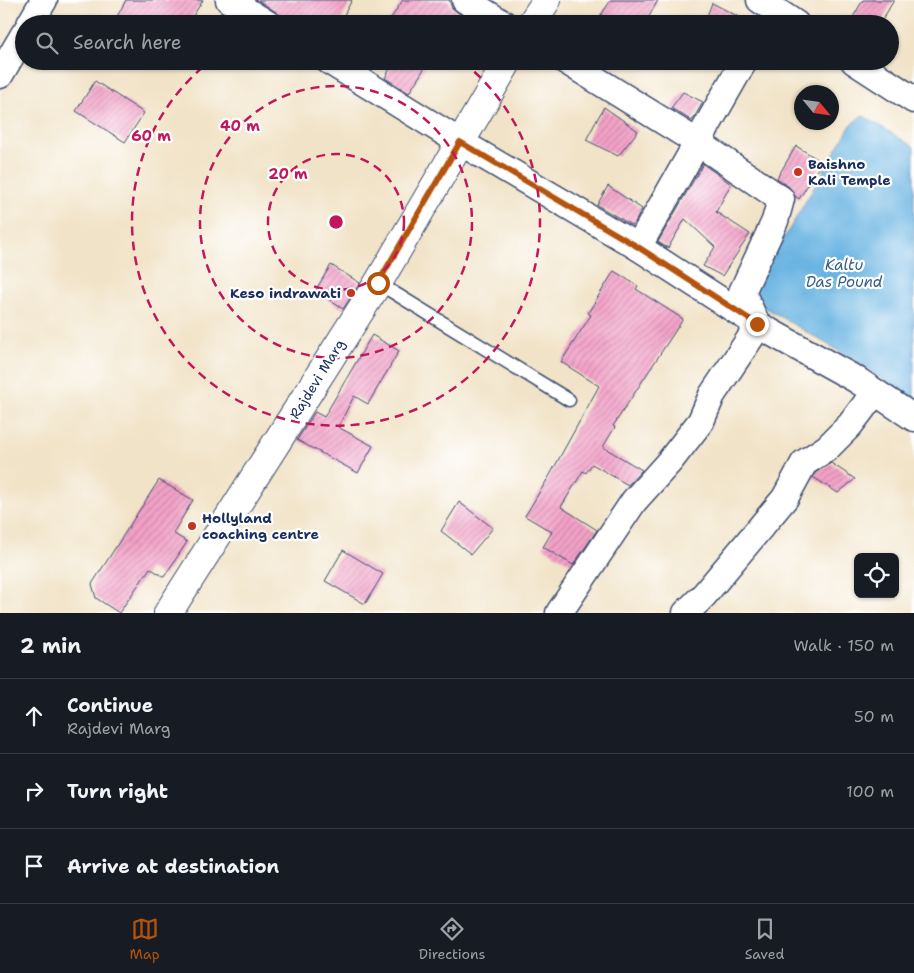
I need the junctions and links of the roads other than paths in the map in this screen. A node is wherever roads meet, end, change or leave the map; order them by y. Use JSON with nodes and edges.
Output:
{"nodes":[{"id":1,"x":44,"y":0,"type":"edge"},
{"id":2,"x":229,"y":0,"type":"edge"},
{"id":3,"x":465,"y":0,"type":"edge"},
{"id":4,"x":547,"y":0,"type":"edge"},
{"id":5,"x":764,"y":7,"type":"edge"},
{"id":6,"x":35,"y":15,"type":"edge"},
{"id":7,"x":253,"y":15,"type":"edge"},
{"id":8,"x":489,"y":15,"type":"edge"},
{"id":9,"x":538,"y":15,"type":"edge"},
{"id":10,"x":779,"y":15,"type":"edge"},
{"id":11,"x":15,"y":49,"type":"edge"},
{"id":12,"x":344,"y":70,"type":"edge"},
{"id":13,"x":503,"y":70,"type":"edge"},
{"id":14,"x":581,"y":70,"type":"edge"},
{"id":15,"x":739,"y":70,"type":"edge"},
{"id":16,"x":869,"y":70,"type":"edge"},
{"id":17,"x":0,"y":75,"type":"edge"},
{"id":18,"x":913,"y":96,"type":"edge"},
{"id":19,"x":460,"y":142,"type":"junction"},
{"id":20,"x":697,"y":142,"type":"junction"},
{"id":21,"x":638,"y":247,"type":"junction"},
{"id":22,"x":378,"y":283,"type":"junction"},
{"id":23,"x":758,"y":325,"type":"junction"},
{"id":24,"x":875,"y":392,"type":"junction"},
{"id":25,"x":570,"y":400,"type":"dead end"},
{"id":26,"x":914,"y":418,"type":"edge"},
{"id":27,"x":168,"y":613,"type":"edge"},
{"id":28,"x":559,"y":613,"type":"edge"},
{"id":29,"x":686,"y":613,"type":"edge"}],
"edges":[{"from":1,"to":6,"type":"street"},
{"from":2,"to":7,"type":"street"},
{"from":3,"to":8,"type":"street"},
{"from":4,"to":9,"type":"main road"},
{"from":5,"to":10,"type":"street"},
{"from":11,"to":17,"type":"street"},
{"from":12,"to":19,"type":"street"},
{"from":13,"to":19,"type":"main road","name":"Rajdevi Marg"},
{"from":14,"to":20,"type":"street"},
{"from":15,"to":20,"type":"street"},
{"from":16,"to":18,"type":"street"},
{"from":19,"to":21,"type":"street"},
{"from":19,"to":22,"type":"main road","name":"Rajdevi Marg"},
{"from":20,"to":21,"type":"street"},
{"from":20,"to":23,"type":"street"},
{"from":21,"to":23,"type":"street"},
{"from":22,"to":25,"type":"lane"},
{"from":22,"to":27,"type":"main road","name":"Rajdevi Marg"},
{"from":23,"to":24,"type":"street"},
{"from":23,"to":28,"type":"street"},
{"from":24,"to":26,"type":"street"},
{"from":24,"to":29,"type":"street"}]}
